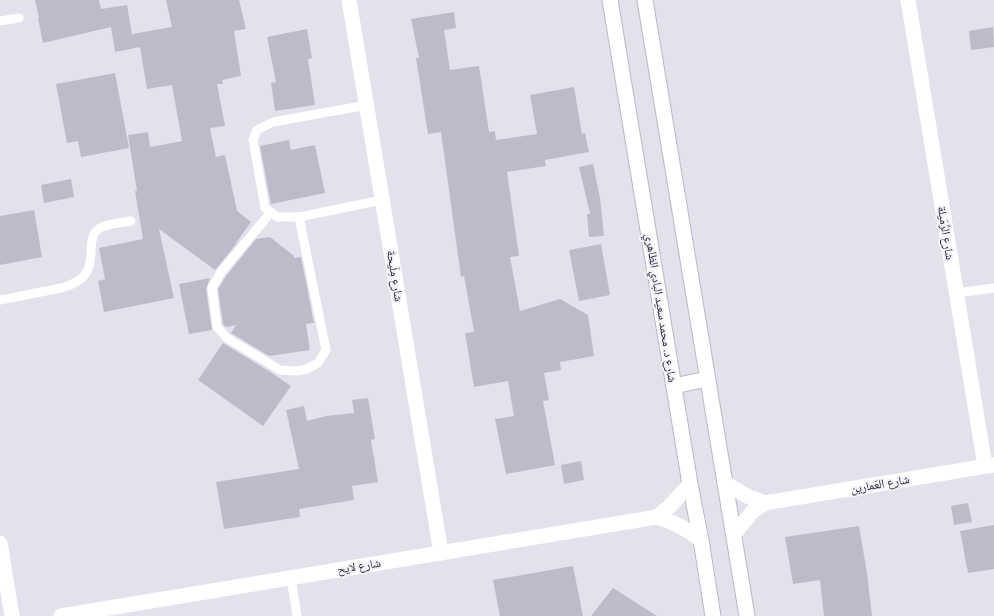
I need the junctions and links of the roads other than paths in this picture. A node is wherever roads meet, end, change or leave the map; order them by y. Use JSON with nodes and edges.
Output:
{"nodes":[{"id":1,"x":349,"y":0,"type":"edge"},
{"id":2,"x":610,"y":0,"type":"edge"},
{"id":3,"x":644,"y":0,"type":"edge"},
{"id":4,"x":908,"y":0,"type":"edge"},
{"id":5,"x":19,"y":18,"type":"dead end"},
{"id":6,"x":0,"y":21,"type":"edge"},
{"id":7,"x":367,"y":105,"type":"junction"},
{"id":8,"x":382,"y":200,"type":"junction"},
{"id":9,"x":271,"y":212,"type":"junction"},
{"id":10,"x":299,"y":217,"type":"junction"},
{"id":11,"x":131,"y":221,"type":"dead end"},
{"id":12,"x":994,"y":288,"type":"edge"},
{"id":13,"x":956,"y":293,"type":"junction"},
{"id":14,"x":0,"y":300,"type":"edge"},
{"id":15,"x":707,"y":379,"type":"junction"},
{"id":16,"x":674,"y":386,"type":"junction"},
{"id":17,"x":990,"y":465,"type":"edge"},
{"id":18,"x":725,"y":483,"type":"junction"},
{"id":19,"x":690,"y":484,"type":"junction"},
{"id":20,"x":765,"y":503,"type":"junction"},
{"id":21,"x":657,"y":517,"type":"junction"},
{"id":22,"x":734,"y":534,"type":"junction"},
{"id":23,"x":701,"y":540,"type":"junction"},
{"id":24,"x":0,"y":543,"type":"edge"},
{"id":25,"x":441,"y":553,"type":"junction"},
{"id":26,"x":291,"y":578,"type":"junction"},
{"id":27,"x":12,"y":616,"type":"edge"},
{"id":28,"x":61,"y":616,"type":"edge"},
{"id":29,"x":297,"y":616,"type":"edge"},
{"id":30,"x":713,"y":616,"type":"edge"},
{"id":31,"x":747,"y":616,"type":"edge"}],
"edges":[{"from":1,"to":7,"type":"street","name":"شارع مِلَيحة"},
{"from":2,"to":16,"type":"street","name":"شارع د. محمد سعيد البادي الظاهري"},
{"from":3,"to":15,"type":"street"},
{"from":4,"to":13,"type":"street","name":"شارع الرِّمَيلة"},
{"from":5,"to":6,"type":"lane"},
{"from":7,"to":8,"type":"street","name":"شارع مِلَيحة"},
{"from":7,"to":9,"type":"lane"},
{"from":8,"to":10,"type":"lane"},
{"from":8,"to":25,"type":"street","name":"شارع مِلَيحة"},
{"from":9,"to":10,"type":"lane"},
{"from":9,"to":10,"type":"lane"},
{"from":11,"to":14,"type":"lane"},
{"from":12,"to":13,"type":"lane"},
{"from":13,"to":17,"type":"street","name":"شارع الرِّمَيلة"},
{"from":15,"to":16,"type":"street"},
{"from":15,"to":18,"type":"street"},
{"from":16,"to":19,"type":"street","name":"شارع د. محمد سعيد البادي الظاهري"},
{"from":17,"to":20,"type":"street","name":"شارع العَمارين"},
{"from":18,"to":20,"type":"street"},
{"from":18,"to":22,"type":"street"},
{"from":19,"to":21,"type":"street"},
{"from":19,"to":23,"type":"street","name":"شارع د. محمد سعيد البادي الظاهري"},
{"from":20,"to":22,"type":"street"},
{"from":21,"to":23,"type":"street"},
{"from":21,"to":25,"type":"street","name":"شارع لايح"},
{"from":22,"to":31,"type":"street"},
{"from":23,"to":30,"type":"street","name":"شارع د. محمد سعيد البادي الظاهري"},
{"from":24,"to":27,"type":"street"},
{"from":25,"to":26,"type":"street","name":"شارع لايح"},
{"from":26,"to":28,"type":"street","name":"شارع لايح"},
{"from":26,"to":29,"type":"lane"}]}
